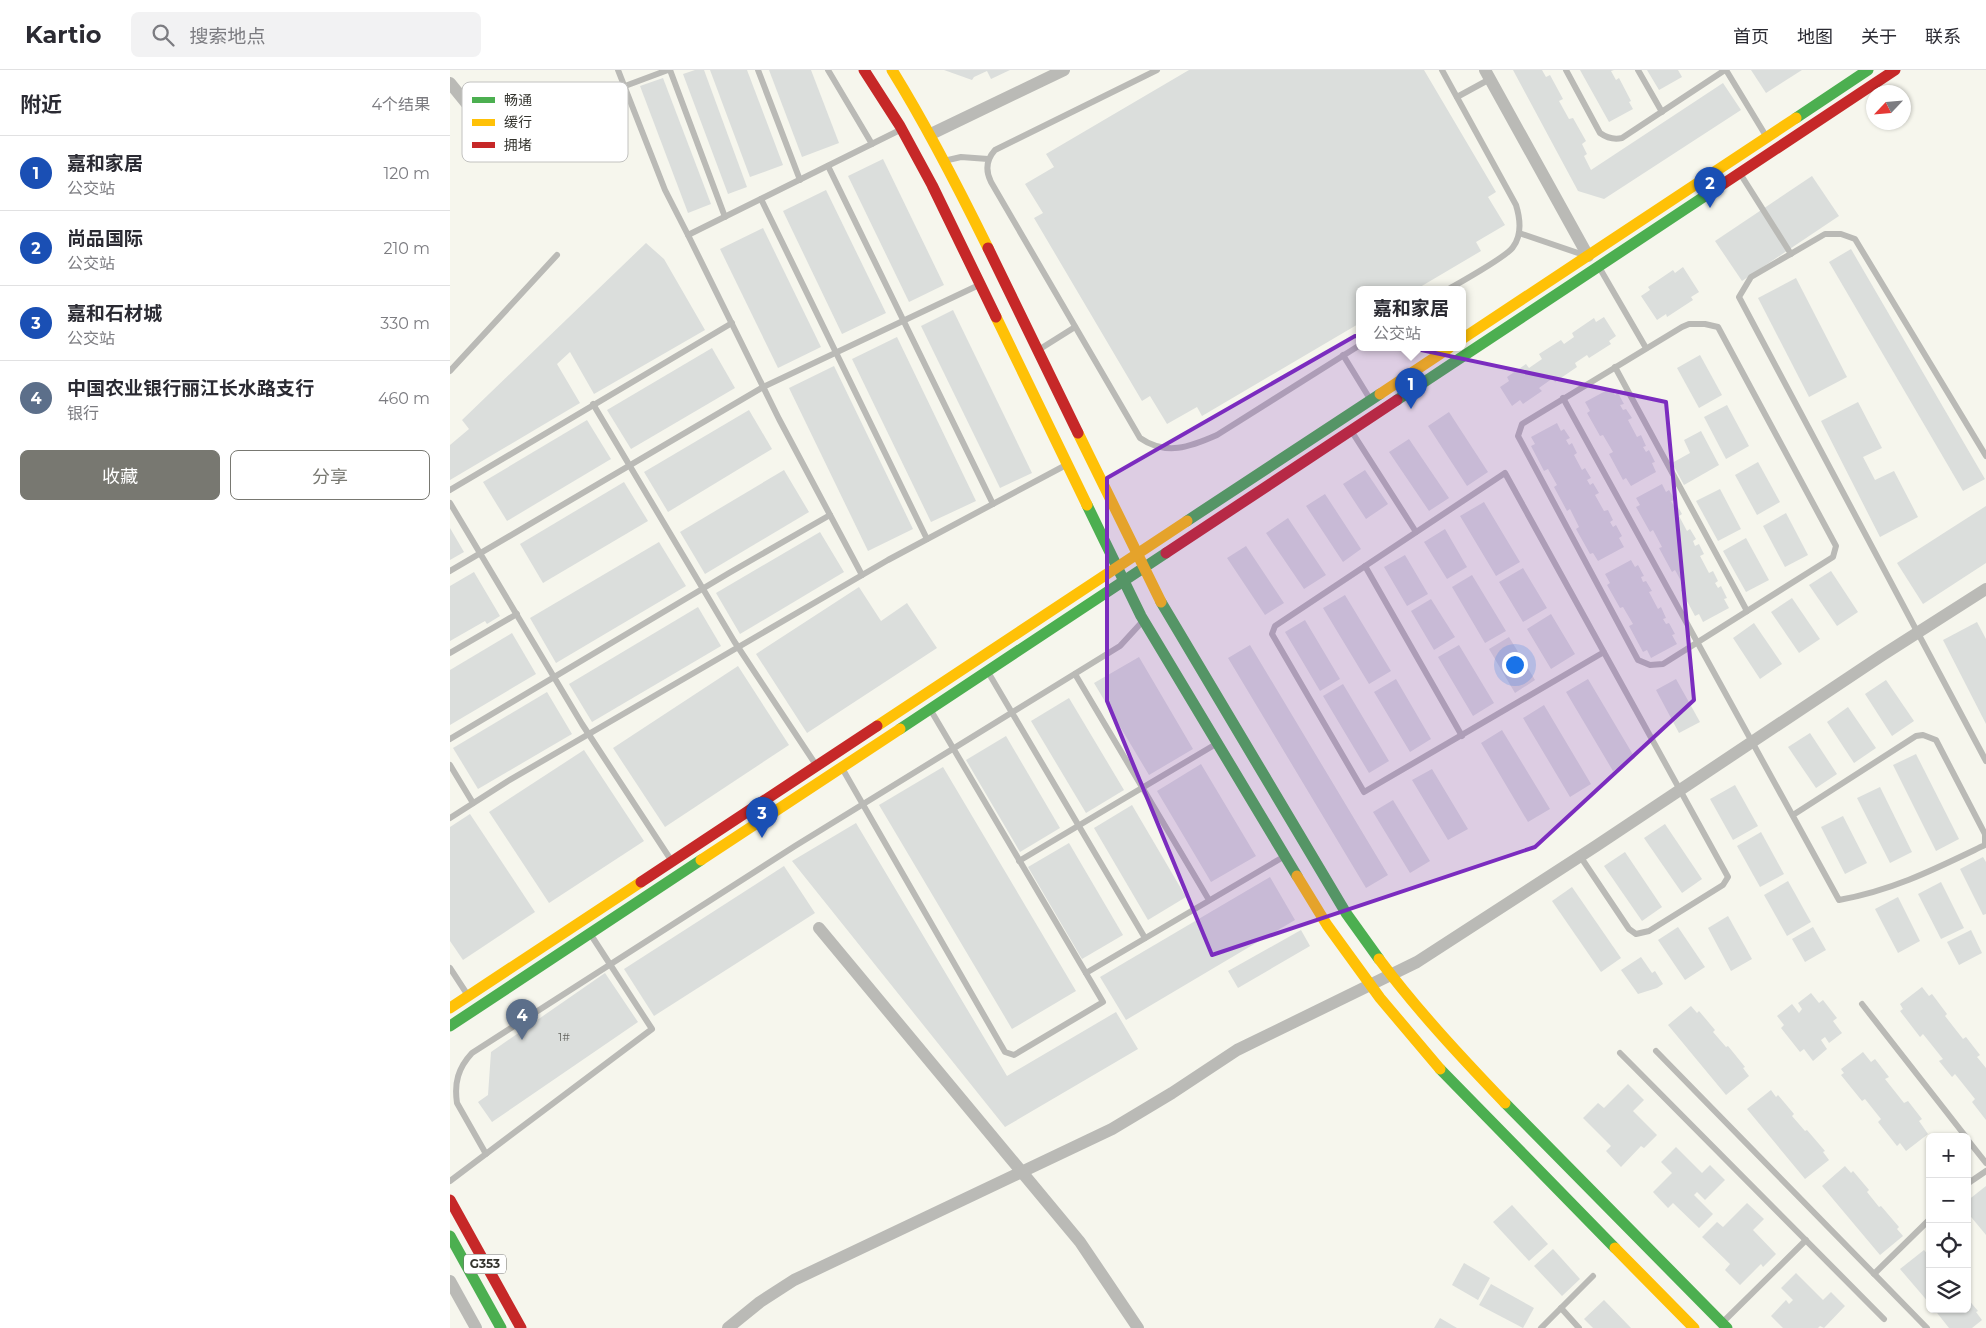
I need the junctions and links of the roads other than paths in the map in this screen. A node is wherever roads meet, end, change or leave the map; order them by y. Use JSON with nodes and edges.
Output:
{"nodes":[{"id":1,"x":618,"y":70,"type":"edge"},
{"id":2,"x":669,"y":70,"type":"edge"},
{"id":3,"x":758,"y":70,"type":"edge"},
{"id":4,"x":828,"y":70,"type":"edge"},
{"id":5,"x":864,"y":70,"type":"edge"},
{"id":6,"x":892,"y":70,"type":"edge"},
{"id":7,"x":1064,"y":70,"type":"edge"},
{"id":8,"x":1157,"y":70,"type":"edge"},
{"id":9,"x":1442,"y":70,"type":"edge"},
{"id":10,"x":1566,"y":70,"type":"edge"},
{"id":11,"x":1638,"y":70,"type":"edge"},
{"id":12,"x":1726,"y":70,"type":"edge"},
{"id":13,"x":1868,"y":70,"type":"edge"},
{"id":14,"x":1895,"y":70,"type":"edge"},
{"id":15,"x":1487,"y":74,"type":"edge"},
{"id":16,"x":622,"y":82,"type":"edge"},
{"id":17,"x":450,"y":84,"type":"edge"},
{"id":18,"x":628,"y":85,"type":"edge"},
{"id":19,"x":628,"y":96,"type":"edge"},
{"id":20,"x":1457,"y":96,"type":"junction"},
{"id":21,"x":462,"y":99,"type":"edge"},
{"id":22,"x":1662,"y":112,"type":"junction"},
{"id":23,"x":902,"y":129,"type":"junction"},
{"id":24,"x":931,"y":134,"type":"junction"},
{"id":25,"x":1766,"y":137,"type":"junction"},
{"id":26,"x":872,"y":144,"type":"junction"},
{"id":27,"x":988,"y":160,"type":"junction"},
{"id":28,"x":945,"y":161,"type":"junction"},
{"id":29,"x":828,"y":166,"type":"junction"},
{"id":30,"x":1740,"y":173,"type":"junction"},
{"id":31,"x":800,"y":180,"type":"junction"},
{"id":32,"x":762,"y":199,"type":"junction"},
{"id":33,"x":725,"y":217,"type":"junction"},
{"id":34,"x":1519,"y":233,"type":"junction"},
{"id":35,"x":688,"y":235,"type":"junction"},
{"id":36,"x":1791,"y":254,"type":"junction"},
{"id":37,"x":557,"y":255,"type":"dead end"},
{"id":38,"x":1588,"y":256,"type":"junction"},
{"id":39,"x":1599,"y":266,"type":"junction"},
{"id":40,"x":980,"y":285,"type":"junction"},
{"id":41,"x":1453,"y":286,"type":"edge"},
{"id":42,"x":903,"y":321,"type":"junction"},
{"id":43,"x":732,"y":323,"type":"junction"},
{"id":44,"x":1075,"y":328,"type":"junction"},
{"id":45,"x":1466,"y":336,"type":"edge"},
{"id":46,"x":1356,"y":347,"type":"edge"},
{"id":47,"x":1646,"y":348,"type":"junction"},
{"id":48,"x":1038,"y":351,"type":"junction"},
{"id":49,"x":1444,"y":351,"type":"edge"},
{"id":50,"x":836,"y":353,"type":"junction"},
{"id":51,"x":1343,"y":355,"type":"junction"},
{"id":52,"x":1615,"y":367,"type":"junction"},
{"id":53,"x":450,"y":371,"type":"edge"},
{"id":54,"x":763,"y":387,"type":"junction"},
{"id":55,"x":1563,"y":398,"type":"junction"},
{"id":56,"x":1371,"y":400,"type":"junction"},
{"id":57,"x":593,"y":404,"type":"junction"},
{"id":58,"x":1351,"y":431,"type":"junction"},
{"id":59,"x":1986,"y":456,"type":"edge"},
{"id":60,"x":1068,"y":464,"type":"junction"},
{"id":61,"x":630,"y":465,"type":"junction"},
{"id":62,"x":450,"y":490,"type":"edge"},
{"id":63,"x":450,"y":503,"type":"edge"},
{"id":64,"x":993,"y":504,"type":"junction"},
{"id":65,"x":830,"y":516,"type":"junction"},
{"id":66,"x":1416,"y":532,"type":"junction"},
{"id":67,"x":927,"y":539,"type":"junction"},
{"id":68,"x":480,"y":553,"type":"junction"},
{"id":69,"x":1137,"y":554,"type":"junction"},
{"id":70,"x":1365,"y":566,"type":"junction"},
{"id":71,"x":1118,"y":567,"type":"junction"},
{"id":72,"x":1144,"y":568,"type":"junction"},
{"id":73,"x":450,"y":571,"type":"edge"},
{"id":74,"x":862,"y":575,"type":"junction"},
{"id":75,"x":1124,"y":581,"type":"junction"},
{"id":76,"x":702,"y":589,"type":"junction"},
{"id":77,"x":1986,"y":589,"type":"edge"},
{"id":78,"x":1747,"y":611,"type":"junction"},
{"id":79,"x":517,"y":614,"type":"junction"},
{"id":80,"x":1144,"y":620,"type":"junction"},
{"id":81,"x":1918,"y":632,"type":"junction"},
{"id":82,"x":1698,"y":642,"type":"junction"},
{"id":83,"x":738,"y":648,"type":"junction"},
{"id":84,"x":1604,"y":652,"type":"junction"},
{"id":85,"x":450,"y":654,"type":"edge"},
{"id":86,"x":988,"y":671,"type":"junction"},
{"id":87,"x":1075,"y":674,"type":"junction"},
{"id":88,"x":554,"y":677,"type":"junction"},
{"id":89,"x":930,"y":709,"type":"junction"},
{"id":90,"x":1012,"y":713,"type":"junction"},
{"id":91,"x":589,"y":734,"type":"junction"},
{"id":92,"x":1462,"y":736,"type":"junction"},
{"id":93,"x":450,"y":739,"type":"edge"},
{"id":94,"x":1753,"y":741,"type":"junction"},
{"id":95,"x":1218,"y":743,"type":"junction"},
{"id":96,"x":954,"y":748,"type":"junction"},
{"id":97,"x":1986,"y":761,"type":"edge"},
{"id":98,"x":450,"y":765,"type":"edge"},
{"id":99,"x":816,"y":766,"type":"junction"},
{"id":100,"x":842,"y":767,"type":"junction"},
{"id":101,"x":1143,"y":788,"type":"junction"},
{"id":102,"x":1680,"y":790,"type":"junction"},
{"id":103,"x":473,"y":803,"type":"junction"},
{"id":104,"x":863,"y":804,"type":"junction"},
{"id":105,"x":1793,"y":815,"type":"junction"},
{"id":106,"x":450,"y":818,"type":"edge"},
{"id":107,"x":1079,"y":825,"type":"junction"},
{"id":108,"x":1285,"y":856,"type":"junction"},
{"id":109,"x":1580,"y":856,"type":"junction"},
{"id":110,"x":1019,"y":861,"type":"junction"},
{"id":111,"x":672,"y":862,"type":"junction"},
{"id":112,"x":1209,"y":900,"type":"junction"},
{"id":113,"x":819,"y":928,"type":"dead end"},
{"id":114,"x":590,"y":934,"type":"junction"},
{"id":115,"x":1145,"y":938,"type":"junction"},
{"id":116,"x":610,"y":965,"type":"junction"},
{"id":117,"x":450,"y":968,"type":"edge"},
{"id":118,"x":1086,"y":973,"type":"junction"},
{"id":119,"x":1391,"y":975,"type":"junction"},
{"id":120,"x":1370,"y":986,"type":"junction"},
{"id":121,"x":468,"y":996,"type":"junction"},
{"id":122,"x":1862,"y":1004,"type":"dead end"},
{"id":123,"x":450,"y":1008,"type":"edge"},
{"id":124,"x":450,"y":1026,"type":"edge"},
{"id":125,"x":1656,"y":1052,"type":"dead end"},
{"id":126,"x":1620,"y":1053,"type":"dead end"},
{"id":127,"x":1962,"y":1133,"type":"edge"},
{"id":128,"x":1971,"y":1144,"type":"edge"},
{"id":129,"x":486,"y":1154,"type":"junction"},
{"id":130,"x":1986,"y":1163,"type":"edge"},
{"id":131,"x":1986,"y":1171,"type":"edge"},
{"id":132,"x":1021,"y":1172,"type":"junction"},
{"id":133,"x":450,"y":1181,"type":"edge"},
{"id":134,"x":1971,"y":1181,"type":"edge"},
{"id":135,"x":450,"y":1200,"type":"edge"},
{"id":136,"x":1926,"y":1223,"type":"edge"},
{"id":137,"x":450,"y":1236,"type":"edge"},
{"id":138,"x":1806,"y":1240,"type":"junction"},
{"id":139,"x":454,"y":1254,"type":"edge"},
{"id":140,"x":1874,"y":1274,"type":"junction"},
{"id":141,"x":1593,"y":1276,"type":"dead end"},
{"id":142,"x":450,"y":1281,"type":"edge"},
{"id":143,"x":1561,"y":1308,"type":"junction"},
{"id":144,"x":1884,"y":1319,"type":"dead end"},
{"id":145,"x":1724,"y":1326,"type":"edge"},
{"id":146,"x":476,"y":1328,"type":"edge"},
{"id":147,"x":501,"y":1328,"type":"edge"},
{"id":148,"x":521,"y":1328,"type":"edge"},
{"id":149,"x":728,"y":1328,"type":"edge"},
{"id":150,"x":1138,"y":1328,"type":"edge"},
{"id":151,"x":1541,"y":1328,"type":"edge"},
{"id":152,"x":1579,"y":1328,"type":"edge"},
{"id":153,"x":1694,"y":1328,"type":"edge"},
{"id":154,"x":1927,"y":1328,"type":"edge"}],
"edges":[{"from":1,"to":16,"type":"lane"},
{"from":2,"to":18,"type":"lane"},
{"from":2,"to":33,"type":"lane"},
{"from":3,"to":31,"type":"lane"},
{"from":4,"to":26,"type":"lane"},
{"from":5,"to":23,"type":"main road"},
{"from":6,"to":24,"type":"main road"},
{"from":7,"to":24,"type":"street"},
{"from":8,"to":27,"type":"lane"},
{"from":9,"to":20,"type":"lane"},
{"from":10,"to":22,"type":"lane"},
{"from":11,"to":22,"type":"lane"},
{"from":12,"to":22,"type":"lane"},
{"from":12,"to":25,"type":"lane"},
{"from":13,"to":25,"type":"main road"},
{"from":14,"to":30,"type":"main road"},
{"from":15,"to":20,"type":"lane"},
{"from":15,"to":38,"type":"street"},
{"from":17,"to":21,"type":"street"},
{"from":19,"to":35,"type":"lane"},
{"from":20,"to":34,"type":"lane"},
{"from":23,"to":26,"type":"lane"},
{"from":23,"to":40,"type":"main road"},
{"from":24,"to":28,"type":"main road"},
{"from":25,"to":38,"type":"main road"},
{"from":26,"to":29,"type":"lane"},
{"from":27,"to":28,"type":"lane"},
{"from":27,"to":44,"type":"lane"},
{"from":28,"to":48,"type":"main road"},
{"from":29,"to":31,"type":"lane"},
{"from":29,"to":42,"type":"lane"},
{"from":30,"to":36,"type":"lane"},
{"from":30,"to":39,"type":"main road"},
{"from":31,"to":32,"type":"lane"},
{"from":32,"to":33,"type":"lane"},
{"from":32,"to":50,"type":"lane"},
{"from":33,"to":35,"type":"lane"},
{"from":34,"to":38,"type":"lane"},
{"from":34,"to":41,"type":"lane"},
{"from":35,"to":43,"type":"lane"},
{"from":36,"to":59,"type":"lane"},
{"from":36,"to":81,"type":"lane"},
{"from":37,"to":53,"type":"lane"},
{"from":38,"to":45,"type":"main road"},
{"from":39,"to":47,"type":"lane"},
{"from":39,"to":58,"type":"main road"},
{"from":40,"to":42,"type":"lane"},
{"from":40,"to":60,"type":"main road"},
{"from":42,"to":50,"type":"lane"},
{"from":42,"to":64,"type":"lane"},
{"from":43,"to":54,"type":"lane"},
{"from":43,"to":57,"type":"lane"},
{"from":44,"to":48,"type":"lane"},
{"from":44,"to":51,"type":"lane"},
{"from":46,"to":51,"type":"lane"},
{"from":47,"to":52,"type":"lane"},
{"from":47,"to":78,"type":"lane"},
{"from":48,"to":69,"type":"main road"},
{"from":49,"to":56,"type":"main road"},
{"from":50,"to":54,"type":"lane"},
{"from":50,"to":67,"type":"lane"},
{"from":51,"to":56,"type":"lane"},
{"from":52,"to":55,"type":"lane"},
{"from":52,"to":78,"type":"lane"},
{"from":54,"to":61,"type":"lane"},
{"from":54,"to":65,"type":"lane"},
{"from":55,"to":82,"type":"lane"},
{"from":55,"to":82,"type":"lane"},
{"from":56,"to":69,"type":"main road"},
{"from":57,"to":61,"type":"lane"},
{"from":57,"to":62,"type":"lane"},
{"from":58,"to":66,"type":"lane"},
{"from":58,"to":72,"type":"main road"},
{"from":60,"to":64,"type":"lane"},
{"from":60,"to":71,"type":"main road"},
{"from":61,"to":68,"type":"lane"},
{"from":61,"to":76,"type":"lane"},
{"from":63,"to":68,"type":"lane"},
{"from":64,"to":67,"type":"lane"},
{"from":65,"to":74,"type":"lane"},
{"from":65,"to":76,"type":"lane"},
{"from":66,"to":70,"type":"lane"},
{"from":66,"to":84,"type":"lane"},
{"from":67,"to":74,"type":"lane"},
{"from":68,"to":73,"type":"lane"},
{"from":68,"to":79,"type":"lane"},
{"from":69,"to":71,"type":"main road"},
{"from":69,"to":72,"type":"main road"},
{"from":70,"to":92,"type":"lane"},
{"from":70,"to":92,"type":"lane"},
{"from":71,"to":75,"type":"main road"},
{"from":71,"to":99,"type":"main road"},
{"from":72,"to":75,"type":"main road"},
{"from":72,"to":119,"type":"main road"},
{"from":74,"to":83,"type":"lane"},
{"from":75,"to":80,"type":"main road"},
{"from":75,"to":86,"type":"main road"},
{"from":76,"to":83,"type":"lane"},
{"from":76,"to":88,"type":"lane"},
{"from":77,"to":81,"type":"street"},
{"from":78,"to":82,"type":"lane"},
{"from":79,"to":85,"type":"lane"},
{"from":79,"to":88,"type":"lane"},
{"from":80,"to":87,"type":"lane"},
{"from":80,"to":95,"type":"main road"},
{"from":81,"to":94,"type":"street"},
{"from":81,"to":97,"type":"lane"},
{"from":82,"to":94,"type":"lane"},
{"from":83,"to":91,"type":"lane"},
{"from":83,"to":99,"type":"lane"},
{"from":84,"to":92,"type":"lane"},
{"from":84,"to":102,"type":"lane"},
{"from":86,"to":89,"type":"main road"},
{"from":86,"to":90,"type":"lane"},
{"from":87,"to":90,"type":"lane"},
{"from":87,"to":101,"type":"lane"},
{"from":88,"to":91,"type":"lane"},
{"from":88,"to":93,"type":"lane"},
{"from":89,"to":96,"type":"lane"},
{"from":89,"to":100,"type":"main road"},
{"from":90,"to":96,"type":"lane"},
{"from":90,"to":107,"type":"lane"},
{"from":91,"to":103,"type":"lane"},
{"from":91,"to":111,"type":"lane"},
{"from":94,"to":102,"type":"street"},
{"from":94,"to":105,"type":"lane"},
{"from":95,"to":101,"type":"lane"},
{"from":95,"to":108,"type":"main road"},
{"from":96,"to":104,"type":"lane"},
{"from":96,"to":110,"type":"lane"},
{"from":98,"to":103,"type":"lane"},
{"from":99,"to":111,"type":"main road"},
{"from":100,"to":104,"type":"lane"},
{"from":100,"to":114,"type":"main road"},
{"from":101,"to":107,"type":"lane"},
{"from":101,"to":112,"type":"lane"},
{"from":102,"to":109,"type":"street"},
{"from":102,"to":109,"type":"lane"},
{"from":103,"to":106,"type":"lane"},
{"from":104,"to":116,"type":"lane"},
{"from":104,"to":118,"type":"lane"},
{"from":105,"to":105,"type":"lane"},
{"from":107,"to":110,"type":"lane"},
{"from":107,"to":115,"type":"lane"},
{"from":108,"to":112,"type":"lane"},
{"from":108,"to":120,"type":"main road"},
{"from":109,"to":119,"type":"street"},
{"from":110,"to":118,"type":"lane"},
{"from":111,"to":121,"type":"main road"},
{"from":112,"to":115,"type":"lane"},
{"from":113,"to":132,"type":"street"},
{"from":114,"to":116,"type":"lane"},
{"from":114,"to":124,"type":"main road"},
{"from":115,"to":118,"type":"lane"},
{"from":116,"to":129,"type":"lane"},
{"from":116,"to":129,"type":"lane"},
{"from":117,"to":121,"type":"lane"},
{"from":119,"to":120,"type":"street"},
{"from":119,"to":145,"type":"main road"},
{"from":120,"to":132,"type":"street"},
{"from":120,"to":153,"type":"main road"},
{"from":121,"to":123,"type":"main road"},
{"from":122,"to":127,"type":"lane"},
{"from":125,"to":140,"type":"lane"},
{"from":126,"to":138,"type":"lane"},
{"from":128,"to":130,"type":"lane"},
{"from":129,"to":133,"type":"lane"},
{"from":131,"to":134,"type":"lane"},
{"from":132,"to":149,"type":"street"},
{"from":132,"to":150,"type":"street"},
{"from":135,"to":148,"type":"main road","number":"G353"},
{"from":136,"to":140,"type":"lane"},
{"from":137,"to":139,"type":"main road","number":"G353"},
{"from":138,"to":144,"type":"lane"},
{"from":138,"to":145,"type":"lane"},
{"from":139,"to":147,"type":"main road","number":"G353"},
{"from":140,"to":154,"type":"lane"},
{"from":141,"to":143,"type":"lane"},
{"from":142,"to":146,"type":"street"},
{"from":143,"to":151,"type":"lane"},
{"from":143,"to":152,"type":"lane"}]}
